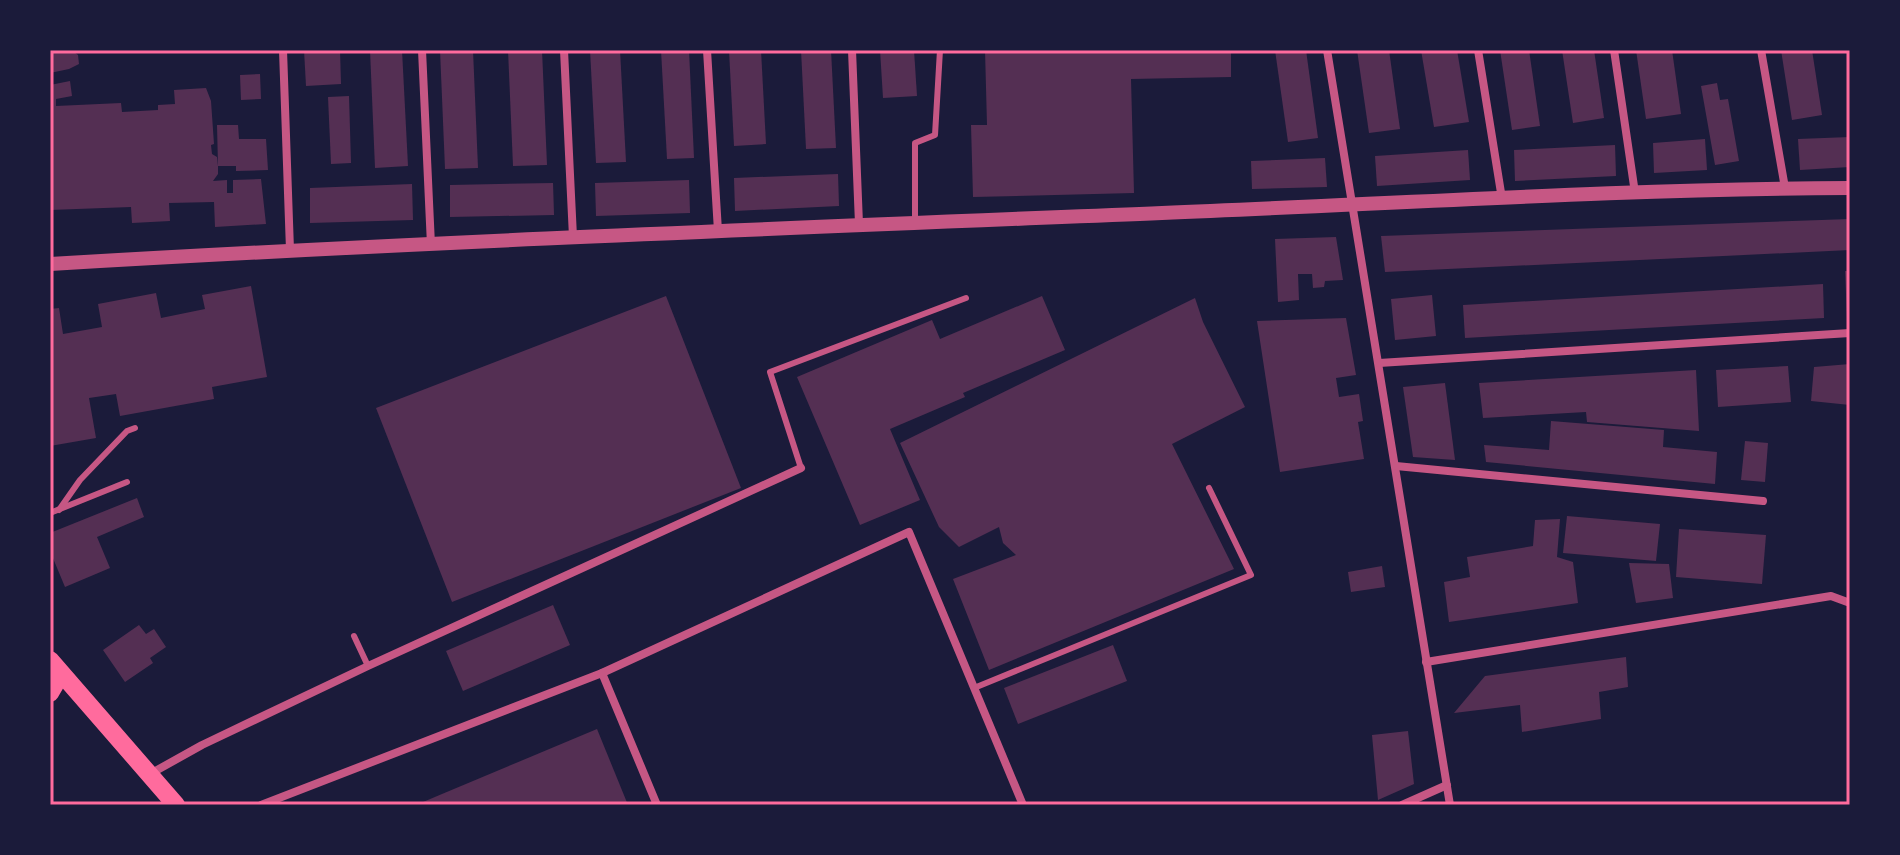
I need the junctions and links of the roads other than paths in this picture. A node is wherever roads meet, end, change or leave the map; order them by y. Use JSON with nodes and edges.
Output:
{"nodes":[{"id":1,"x":283,"y":50,"type":"edge"},
{"id":2,"x":422,"y":50,"type":"edge"},
{"id":3,"x":564,"y":50,"type":"edge"},
{"id":4,"x":707,"y":50,"type":"edge"},
{"id":5,"x":852,"y":50,"type":"edge"},
{"id":6,"x":940,"y":50,"type":"edge"},
{"id":7,"x":1327,"y":50,"type":"edge"},
{"id":8,"x":1478,"y":50,"type":"edge"},
{"id":9,"x":1614,"y":50,"type":"edge"},
{"id":10,"x":1761,"y":50,"type":"edge"},
{"id":11,"x":1785,"y":188,"type":"junction"},
{"id":12,"x":1850,"y":188,"type":"edge"},
{"id":13,"x":1635,"y":193,"type":"junction"},
{"id":14,"x":1502,"y":200,"type":"junction"},
{"id":15,"x":1354,"y":206,"type":"junction"},
{"id":16,"x":915,"y":223,"type":"junction"},
{"id":17,"x":859,"y":224,"type":"junction"},
{"id":18,"x":718,"y":231,"type":"junction"},
{"id":19,"x":573,"y":237,"type":"junction"},
{"id":20,"x":431,"y":245,"type":"junction"},
{"id":21,"x":290,"y":250,"type":"junction"},
{"id":22,"x":50,"y":264,"type":"edge"},
{"id":23,"x":966,"y":298,"type":"dead end"},
{"id":24,"x":1850,"y":333,"type":"edge"},
{"id":25,"x":1379,"y":363,"type":"junction"},
{"id":26,"x":135,"y":428,"type":"dead end"},
{"id":27,"x":1396,"y":466,"type":"junction"},
{"id":28,"x":801,"y":468,"type":"joint"},
{"id":29,"x":127,"y":482,"type":"dead end"},
{"id":30,"x":1209,"y":488,"type":"dead end"},
{"id":31,"x":1763,"y":501,"type":"dead end"},
{"id":32,"x":59,"y":510,"type":"junction"},
{"id":33,"x":50,"y":513,"type":"edge"},
{"id":34,"x":1850,"y":603,"type":"edge"},
{"id":35,"x":354,"y":636,"type":"dead end"},
{"id":36,"x":1426,"y":662,"type":"junction"},
{"id":37,"x":368,"y":666,"type":"junction"},
{"id":38,"x":54,"y":671,"type":"edge"},
{"id":39,"x":602,"y":673,"type":"junction"},
{"id":40,"x":974,"y":688,"type":"junction"},
{"id":41,"x":50,"y":693,"type":"edge"},
{"id":42,"x":150,"y":775,"type":"junction"},
{"id":43,"x":1447,"y":785,"type":"junction"},
{"id":44,"x":176,"y":805,"type":"edge"},
{"id":45,"x":261,"y":805,"type":"edge"},
{"id":46,"x":657,"y":805,"type":"edge"},
{"id":47,"x":1023,"y":805,"type":"edge"},
{"id":48,"x":1402,"y":805,"type":"edge"},
{"id":49,"x":1450,"y":805,"type":"edge"}],
"edges":[{"from":1,"to":21,"type":"street"},
{"from":2,"to":20,"type":"street"},
{"from":3,"to":19,"type":"street"},
{"from":4,"to":18,"type":"street"},
{"from":5,"to":17,"type":"street"},
{"from":6,"to":16,"type":"lane"},
{"from":7,"to":15,"type":"street"},
{"from":8,"to":14,"type":"street"},
{"from":9,"to":13,"type":"street"},
{"from":10,"to":11,"type":"street"},
{"from":11,"to":12,"type":"street"},
{"from":11,"to":13,"type":"street"},
{"from":13,"to":14,"type":"street"},
{"from":14,"to":15,"type":"street"},
{"from":15,"to":16,"type":"street"},
{"from":15,"to":25,"type":"street"},
{"from":16,"to":17,"type":"street"},
{"from":17,"to":18,"type":"street"},
{"from":18,"to":19,"type":"street"},
{"from":19,"to":20,"type":"street"},
{"from":20,"to":21,"type":"street"},
{"from":21,"to":22,"type":"street"},
{"from":23,"to":28,"type":"lane"},
{"from":24,"to":25,"type":"street"},
{"from":25,"to":27,"type":"street"},
{"from":26,"to":32,"type":"lane"},
{"from":27,"to":31,"type":"street"},
{"from":27,"to":36,"type":"street"},
{"from":28,"to":37,"type":"street"},
{"from":29,"to":32,"type":"lane"},
{"from":30,"to":40,"type":"lane"},
{"from":32,"to":33,"type":"lane"},
{"from":34,"to":36,"type":"street"},
{"from":35,"to":37,"type":"lane"},
{"from":36,"to":43,"type":"street"},
{"from":37,"to":42,"type":"street"},
{"from":38,"to":41,"type":"main road"},
{"from":38,"to":42,"type":"main road"},
{"from":39,"to":40,"type":"street"},
{"from":39,"to":45,"type":"street"},
{"from":39,"to":46,"type":"street"},
{"from":40,"to":47,"type":"street"},
{"from":42,"to":44,"type":"main road"},
{"from":43,"to":48,"type":"street"},
{"from":43,"to":49,"type":"street"}]}
